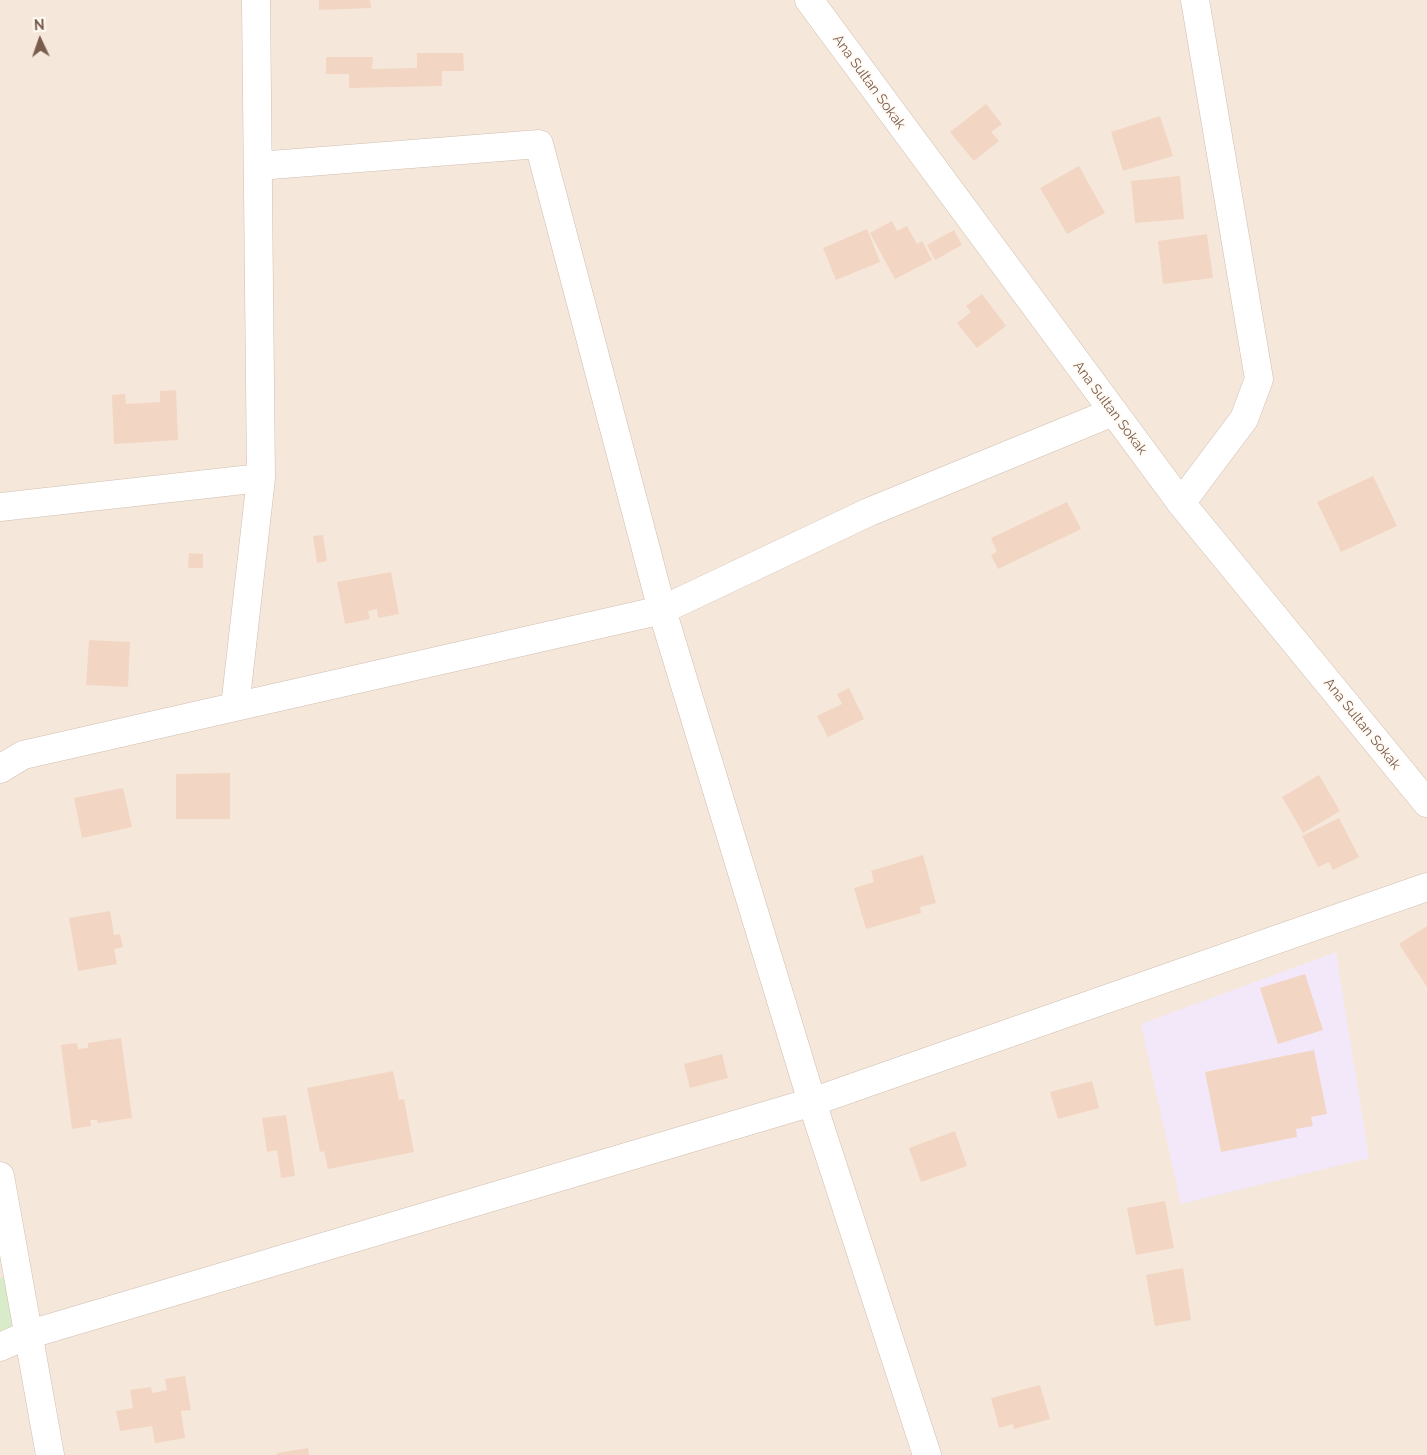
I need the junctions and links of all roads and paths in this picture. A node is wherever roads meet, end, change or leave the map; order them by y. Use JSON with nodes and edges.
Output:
{"nodes":[{"id":1,"x":256,"y":0,"type":"edge"},
{"id":2,"x":809,"y":0,"type":"edge"},
{"id":3,"x":1195,"y":0,"type":"edge"},
{"id":4,"x":258,"y":166,"type":"junction"},
{"id":5,"x":1113,"y":412,"type":"junction"},
{"id":6,"x":261,"y":478,"type":"junction"},
{"id":7,"x":1181,"y":504,"type":"junction"},
{"id":8,"x":0,"y":507,"type":"edge"},
{"id":9,"x":662,"y":610,"type":"junction"},
{"id":10,"x":235,"y":707,"type":"junction"},
{"id":11,"x":0,"y":769,"type":"edge"},
{"id":12,"x":1427,"y":803,"type":"edge"},
{"id":13,"x":1427,"y":888,"type":"edge"},
{"id":14,"x":812,"y":1102,"type":"junction"},
{"id":15,"x":0,"y":1176,"type":"edge"},
{"id":16,"x":27,"y":1335,"type":"junction"},
{"id":17,"x":0,"y":1347,"type":"edge"},
{"id":18,"x":50,"y":1455,"type":"edge"},
{"id":19,"x":926,"y":1455,"type":"edge"}],
"edges":[{"from":1,"to":4,"type":"street"},
{"from":2,"to":5,"type":"street","name":"Ana Sultan Sokak"},
{"from":3,"to":7,"type":"street"},
{"from":4,"to":6,"type":"street"},
{"from":4,"to":9,"type":"street"},
{"from":5,"to":7,"type":"street","name":"Ana Sultan Sokak"},
{"from":5,"to":9,"type":"street"},
{"from":6,"to":8,"type":"street"},
{"from":6,"to":10,"type":"street"},
{"from":7,"to":12,"type":"street","name":"Ana Sultan Sokak"},
{"from":9,"to":10,"type":"street"},
{"from":9,"to":14,"type":"street"},
{"from":10,"to":11,"type":"street"},
{"from":13,"to":14,"type":"street"},
{"from":14,"to":16,"type":"street"},
{"from":14,"to":19,"type":"street"},
{"from":15,"to":16,"type":"street"},
{"from":16,"to":17,"type":"street"},
{"from":16,"to":18,"type":"street"}]}
